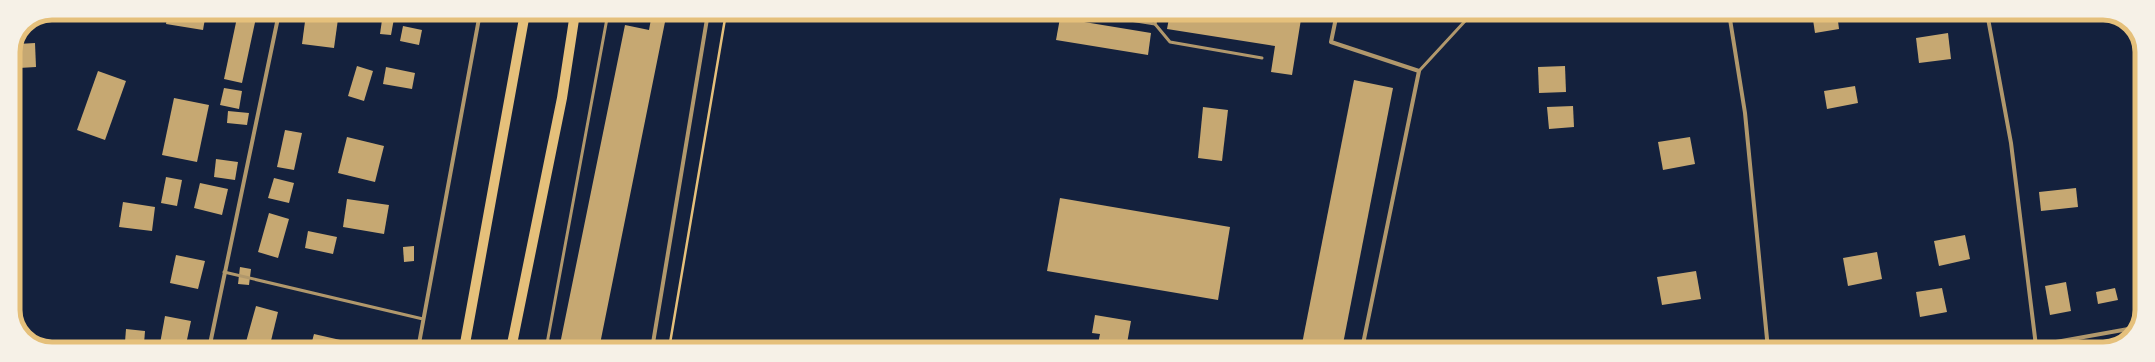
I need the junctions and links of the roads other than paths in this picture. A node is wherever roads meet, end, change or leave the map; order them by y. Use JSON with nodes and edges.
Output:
{"nodes":[{"id":1,"x":278,"y":20,"type":"edge"},
{"id":2,"x":479,"y":20,"type":"edge"},
{"id":3,"x":524,"y":20,"type":"edge"},
{"id":4,"x":574,"y":20,"type":"edge"},
{"id":5,"x":607,"y":20,"type":"edge"},
{"id":6,"x":707,"y":20,"type":"edge"},
{"id":7,"x":1131,"y":20,"type":"edge"},
{"id":8,"x":1157,"y":20,"type":"edge"},
{"id":9,"x":1336,"y":20,"type":"edge"},
{"id":10,"x":1466,"y":20,"type":"edge"},
{"id":11,"x":1730,"y":20,"type":"edge"},
{"id":12,"x":1988,"y":20,"type":"edge"},
{"id":13,"x":1156,"y":24,"type":"junction"},
{"id":14,"x":1262,"y":58,"type":"dead end"},
{"id":15,"x":1419,"y":71,"type":"junction"},
{"id":16,"x":224,"y":272,"type":"junction"},
{"id":17,"x":423,"y":319,"type":"junction"},
{"id":18,"x":2128,"y":329,"type":"edge"},
{"id":19,"x":210,"y":342,"type":"edge"},
{"id":20,"x":419,"y":342,"type":"edge"},
{"id":21,"x":465,"y":342,"type":"edge"},
{"id":22,"x":511,"y":342,"type":"edge"},
{"id":23,"x":547,"y":342,"type":"edge"},
{"id":24,"x":653,"y":342,"type":"edge"},
{"id":25,"x":1363,"y":342,"type":"edge"},
{"id":26,"x":1767,"y":342,"type":"edge"},
{"id":27,"x":2036,"y":342,"type":"edge"},
{"id":28,"x":2058,"y":342,"type":"edge"}],
"edges":[{"from":1,"to":16,"type":"street"},
{"from":2,"to":17,"type":"street"},
{"from":3,"to":21,"type":"main road"},
{"from":4,"to":22,"type":"main road"},
{"from":5,"to":23,"type":"lane"},
{"from":6,"to":24,"type":"street"},
{"from":7,"to":13,"type":"lane"},
{"from":8,"to":13,"type":"lane"},
{"from":9,"to":15,"type":"street"},
{"from":10,"to":15,"type":"lane"},
{"from":11,"to":26,"type":"street"},
{"from":12,"to":27,"type":"street"},
{"from":13,"to":14,"type":"lane"},
{"from":15,"to":25,"type":"street"},
{"from":16,"to":17,"type":"lane"},
{"from":16,"to":19,"type":"street"},
{"from":17,"to":20,"type":"street"},
{"from":18,"to":28,"type":"street"}]}
